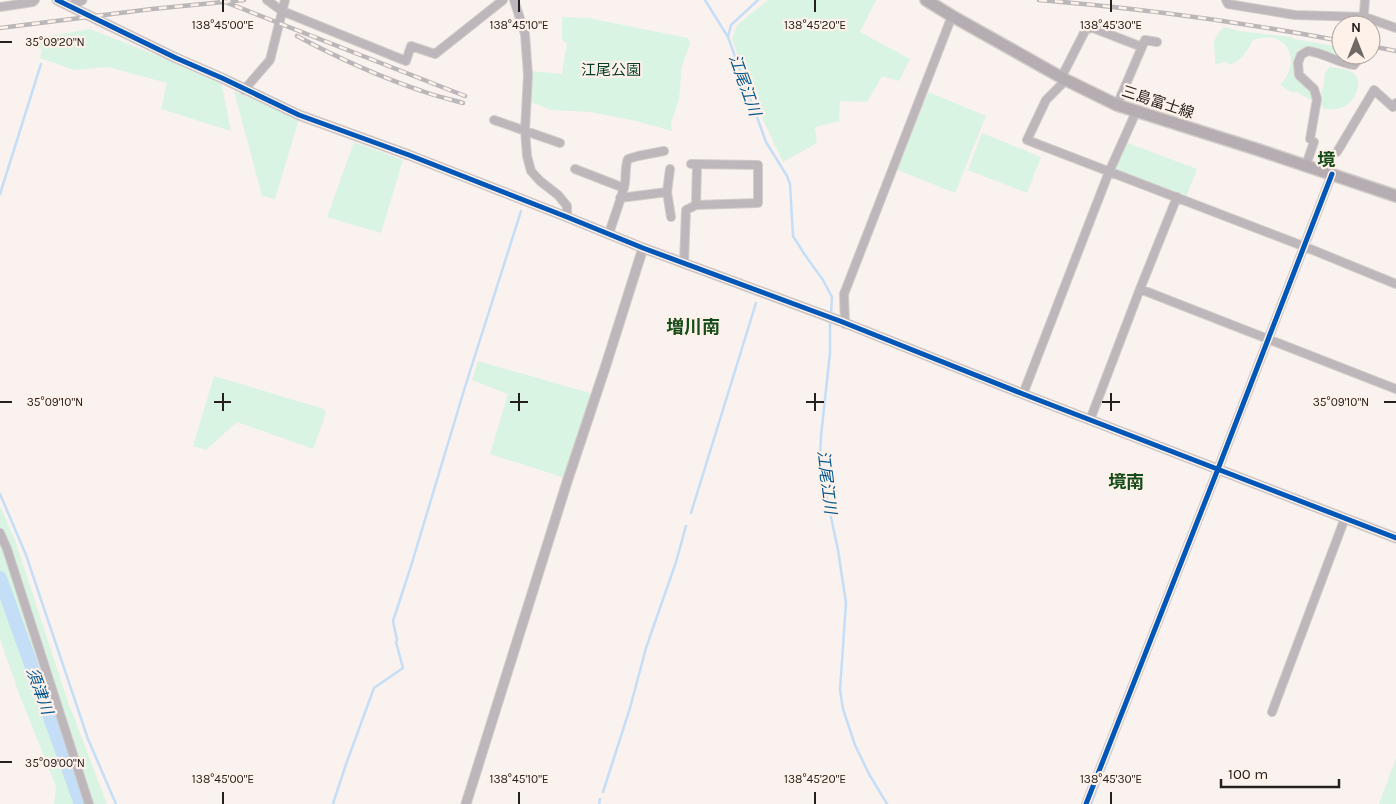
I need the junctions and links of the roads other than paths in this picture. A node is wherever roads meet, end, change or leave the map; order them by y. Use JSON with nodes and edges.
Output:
{"nodes":[{"id":1,"x":35,"y":0,"type":"edge"},
{"id":2,"x":57,"y":0,"type":"edge"},
{"id":3,"x":82,"y":0,"type":"edge"},
{"id":4,"x":267,"y":0,"type":"edge"},
{"id":5,"x":285,"y":0,"type":"edge"},
{"id":6,"x":502,"y":0,"type":"edge"},
{"id":7,"x":514,"y":0,"type":"edge"},
{"id":8,"x":926,"y":0,"type":"edge"},
{"id":9,"x":1226,"y":0,"type":"edge"},
{"id":10,"x":1365,"y":0,"type":"edge"},
{"id":11,"x":71,"y":6,"type":"junction"},
{"id":12,"x":0,"y":7,"type":"edge"},
{"id":13,"x":282,"y":11,"type":"junction"},
{"id":14,"x":1364,"y":15,"type":"edge"},
{"id":15,"x":952,"y":16,"type":"junction"},
{"id":16,"x":1331,"y":18,"type":"edge"},
{"id":17,"x":1381,"y":25,"type":"edge"},
{"id":18,"x":1396,"y":28,"type":"edge"},
{"id":19,"x":1157,"y":42,"type":"dead end"},
{"id":20,"x":1142,"y":46,"type":"junction"},
{"id":21,"x":1331,"y":58,"type":"edge"},
{"id":22,"x":1064,"y":79,"type":"junction"},
{"id":23,"x":244,"y":90,"type":"junction"},
{"id":24,"x":1396,"y":103,"type":"edge"},
{"id":25,"x":1117,"y":105,"type":"junction"},
{"id":26,"x":1136,"y":112,"type":"junction"},
{"id":27,"x":494,"y":120,"type":"dead end"},
{"id":28,"x":525,"y":130,"type":"junction"},
{"id":29,"x":560,"y":143,"type":"dead end"},
{"id":30,"x":664,"y":151,"type":"dead end"},
{"id":31,"x":1337,"y":152,"type":"dead end"},
{"id":32,"x":1306,"y":165,"type":"junction"},
{"id":33,"x":574,"y":168,"type":"dead end"},
{"id":34,"x":670,"y":169,"type":"dead end"},
{"id":35,"x":1109,"y":172,"type":"junction"},
{"id":36,"x":1332,"y":174,"type":"junction"},
{"id":37,"x":624,"y":188,"type":"junction"},
{"id":38,"x":667,"y":192,"type":"junction"},
{"id":39,"x":1396,"y":196,"type":"edge"},
{"id":40,"x":1177,"y":197,"type":"junction"},
{"id":41,"x":620,"y":198,"type":"junction"},
{"id":42,"x":696,"y":205,"type":"junction"},
{"id":43,"x":567,"y":217,"type":"junction"},
{"id":44,"x":671,"y":217,"type":"dead end"},
{"id":45,"x":608,"y":234,"type":"junction"},
{"id":46,"x":1303,"y":246,"type":"junction"},
{"id":47,"x":643,"y":248,"type":"junction"},
{"id":48,"x":684,"y":263,"type":"junction"},
{"id":49,"x":1396,"y":284,"type":"edge"},
{"id":50,"x":1140,"y":288,"type":"junction"},
{"id":51,"x":843,"y":322,"type":"junction"},
{"id":52,"x":1268,"y":338,"type":"junction"},
{"id":53,"x":1396,"y":389,"type":"edge"},
{"id":54,"x":1023,"y":394,"type":"junction"},
{"id":55,"x":1090,"y":420,"type":"junction"},
{"id":56,"x":1218,"y":469,"type":"junction"},
{"id":57,"x":1345,"y":518,"type":"junction"},
{"id":58,"x":0,"y":533,"type":"edge"},
{"id":59,"x":1396,"y":538,"type":"edge"},
{"id":60,"x":1272,"y":712,"type":"dead end"},
{"id":61,"x":89,"y":804,"type":"edge"},
{"id":62,"x":466,"y":804,"type":"edge"},
{"id":63,"x":1086,"y":804,"type":"edge"}],
"edges":[{"from":1,"to":12,"type":"street"},
{"from":2,"to":11,"type":"street"},
{"from":3,"to":11,"type":"street"},
{"from":4,"to":13,"type":"street"},
{"from":5,"to":13,"type":"street"},
{"from":6,"to":13,"type":"street"},
{"from":7,"to":28,"type":"street"},
{"from":8,"to":15,"type":"main road","name":"三島富士線"},
{"from":9,"to":16,"type":"street"},
{"from":10,"to":14,"type":"street"},
{"from":11,"to":23,"type":"street"},
{"from":13,"to":23,"type":"street"},
{"from":15,"to":22,"type":"main road","name":"三島富士線"},
{"from":15,"to":51,"type":"street"},
{"from":17,"to":18,"type":"street"},
{"from":19,"to":20,"type":"street"},
{"from":20,"to":22,"type":"street"},
{"from":20,"to":25,"type":"street"},
{"from":21,"to":32,"type":"street"},
{"from":22,"to":25,"type":"main road","name":"三島富士線"},
{"from":22,"to":35,"type":"street"},
{"from":23,"to":43,"type":"street"},
{"from":24,"to":31,"type":"street"},
{"from":25,"to":26,"type":"main road","name":"三島富士線"},
{"from":26,"to":32,"type":"main road","name":"三島富士線"},
{"from":26,"to":35,"type":"street"},
{"from":27,"to":28,"type":"street"},
{"from":28,"to":29,"type":"street"},
{"from":28,"to":43,"type":"street"},
{"from":30,"to":37,"type":"street"},
{"from":32,"to":36,"type":"main road","name":"三島富士線"},
{"from":33,"to":37,"type":"street"},
{"from":34,"to":38,"type":"street"},
{"from":35,"to":40,"type":"street"},
{"from":35,"to":54,"type":"street"},
{"from":36,"to":39,"type":"main road","name":"三島富士線"},
{"from":36,"to":46,"type":"street"},
{"from":37,"to":41,"type":"street"},
{"from":38,"to":41,"type":"street"},
{"from":38,"to":44,"type":"street"},
{"from":40,"to":46,"type":"street"},
{"from":40,"to":50,"type":"street"},
{"from":41,"to":45,"type":"street"},
{"from":42,"to":42,"type":"street"},
{"from":42,"to":48,"type":"street"},
{"from":43,"to":45,"type":"street"},
{"from":45,"to":47,"type":"street"},
{"from":46,"to":49,"type":"street"},
{"from":46,"to":52,"type":"street"},
{"from":47,"to":48,"type":"street"},
{"from":47,"to":62,"type":"street"},
{"from":48,"to":51,"type":"street"},
{"from":50,"to":52,"type":"street"},
{"from":50,"to":55,"type":"street"},
{"from":51,"to":54,"type":"street"},
{"from":52,"to":53,"type":"street"},
{"from":52,"to":56,"type":"street"},
{"from":54,"to":55,"type":"street"},
{"from":55,"to":56,"type":"street"},
{"from":56,"to":57,"type":"street"},
{"from":56,"to":63,"type":"street"},
{"from":57,"to":59,"type":"street"},
{"from":57,"to":60,"type":"street"},
{"from":58,"to":61,"type":"street"}]}
